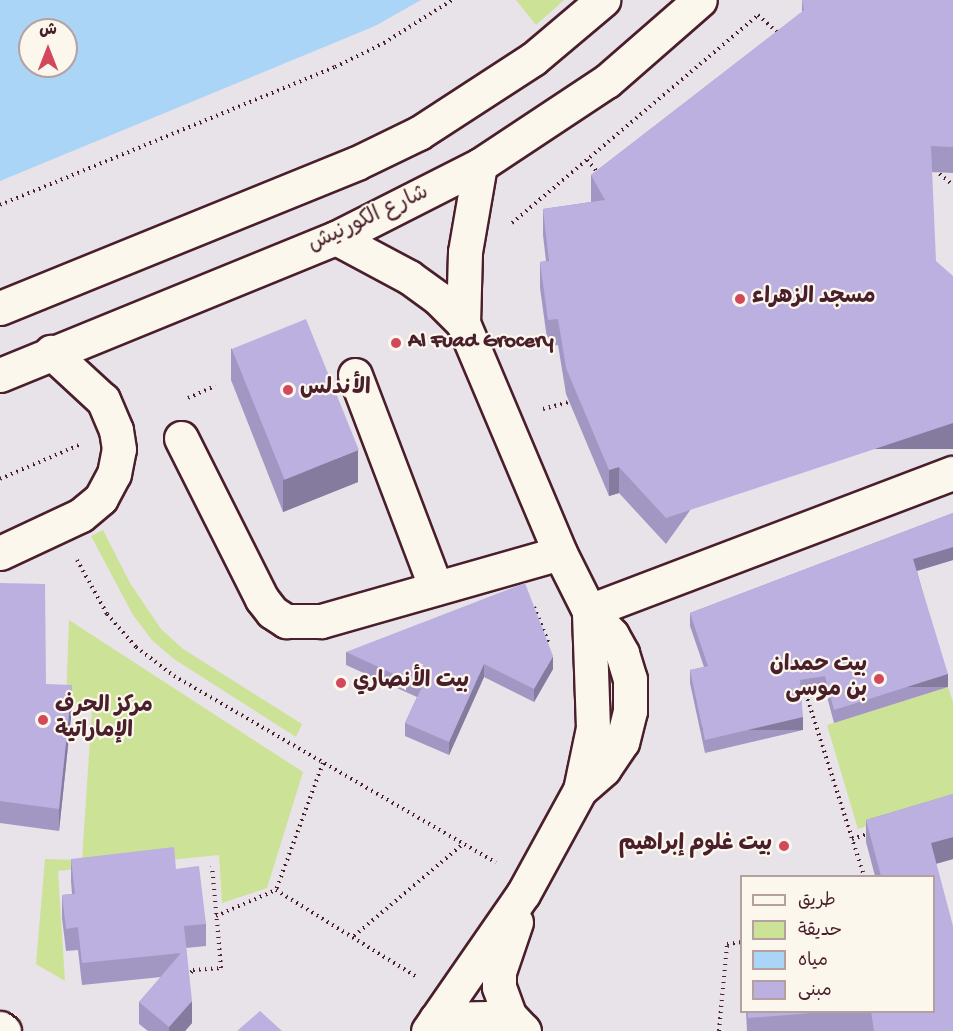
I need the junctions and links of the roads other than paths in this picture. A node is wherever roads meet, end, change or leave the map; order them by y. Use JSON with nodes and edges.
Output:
{"nodes":[{"id":1,"x":603,"y":0,"type":"edge"},
{"id":2,"x":700,"y":0,"type":"edge"},
{"id":3,"x":480,"y":165,"type":"junction"},
{"id":4,"x":336,"y":238,"type":"junction"},
{"id":5,"x":0,"y":308,"type":"edge"},
{"id":6,"x":463,"y":323,"type":"junction"},
{"id":7,"x":51,"y":352,"type":"junction"},
{"id":8,"x":0,"y":375,"type":"edge"},
{"id":9,"x":355,"y":375,"type":"dead end"},
{"id":10,"x":181,"y":438,"type":"dead end"},
{"id":11,"x":953,"y":473,"type":"edge"},
{"id":12,"x":0,"y":553,"type":"edge"},
{"id":13,"x":560,"y":553,"type":"junction"},
{"id":14,"x":436,"y":588,"type":"junction"},
{"id":15,"x":588,"y":611,"type":"junction"},
{"id":16,"x":526,"y":888,"type":"junction"},
{"id":17,"x":438,"y":1016,"type":"edge"},
{"id":18,"x":0,"y":1028,"type":"edge"},
{"id":19,"x":524,"y":1030,"type":"edge"},
{"id":20,"x":4,"y":1031,"type":"edge"}],
"edges":[{"from":1,"to":5,"type":"main road"},
{"from":2,"to":3,"type":"main road","name":"شارع الكورنيش"},
{"from":3,"to":4,"type":"main road","name":"شارع الكورنيش"},
{"from":3,"to":6,"type":"main road"},
{"from":4,"to":6,"type":"main road"},
{"from":4,"to":7,"type":"main road","name":"شارع الكورنيش"},
{"from":6,"to":13,"type":"main road"},
{"from":7,"to":8,"type":"main road","name":"شارع الكورنيش"},
{"from":7,"to":12,"type":"main road"},
{"from":9,"to":14,"type":"main road"},
{"from":10,"to":14,"type":"main road"},
{"from":11,"to":15,"type":"main road"},
{"from":13,"to":14,"type":"main road"},
{"from":13,"to":15,"type":"main road"},
{"from":15,"to":16,"type":"main road"},
{"from":16,"to":17,"type":"main road"},
{"from":16,"to":19,"type":"main road"},
{"from":17,"to":19,"type":"main road"},
{"from":18,"to":20,"type":"main road"}]}
